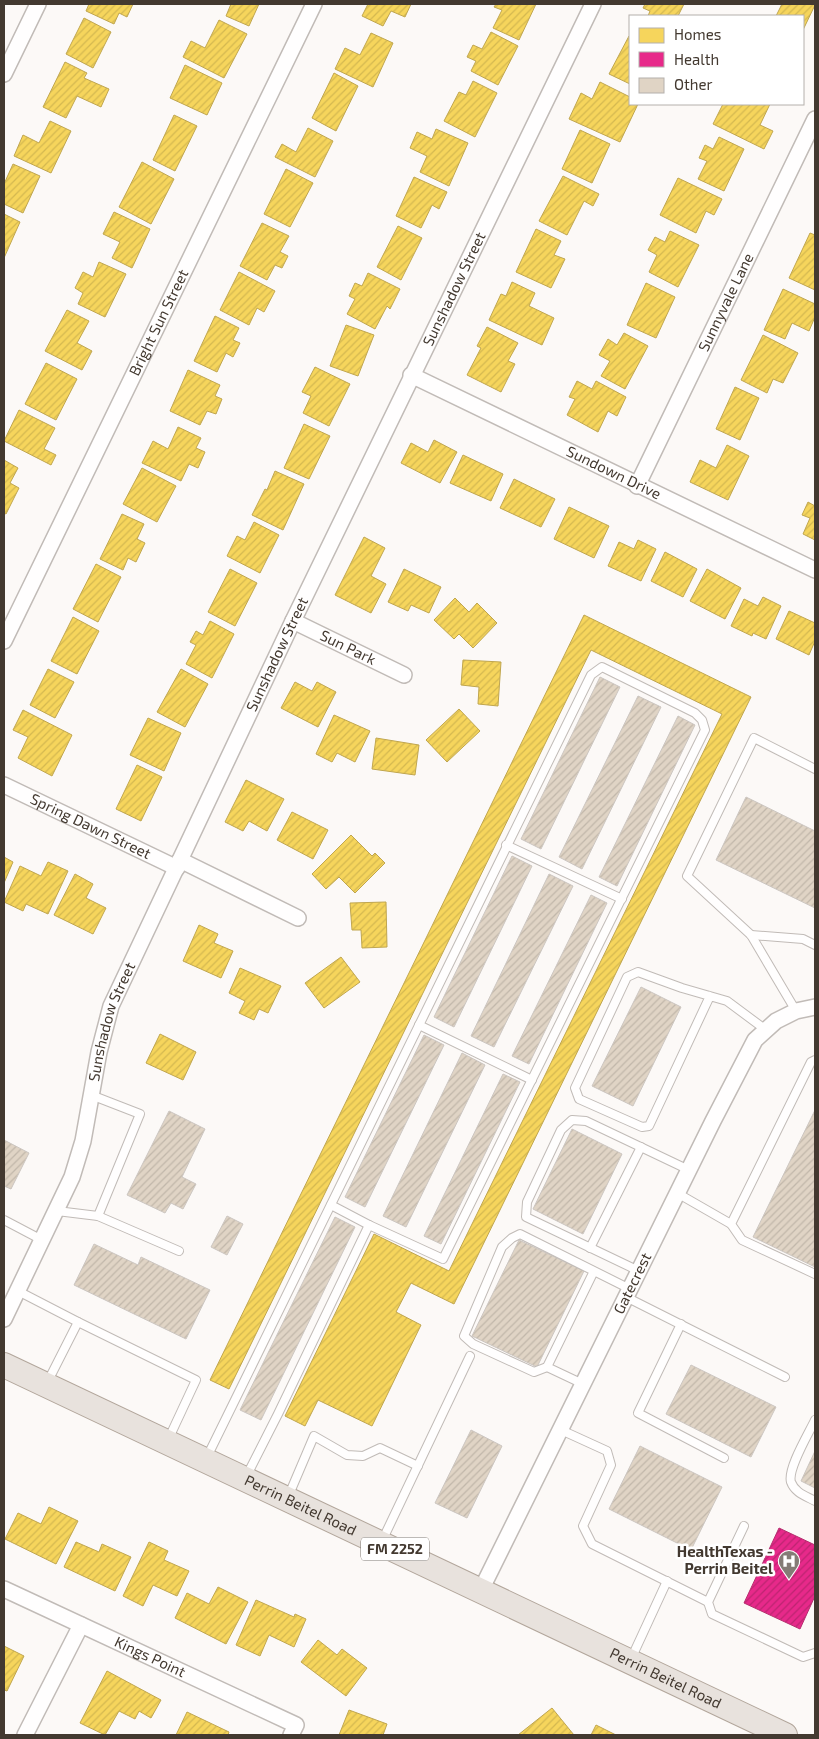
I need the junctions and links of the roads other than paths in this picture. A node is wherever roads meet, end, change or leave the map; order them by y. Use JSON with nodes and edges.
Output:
{"nodes":[{"id":1,"x":38,"y":4,"type":"edge"},
{"id":2,"x":314,"y":4,"type":"edge"},
{"id":3,"x":593,"y":4,"type":"edge"},
{"id":4,"x":4,"y":74,"type":"edge"},
{"id":5,"x":815,"y":119,"type":"edge"},
{"id":6,"x":411,"y":375,"type":"junction"},
{"id":7,"x":637,"y":486,"type":"junction"},
{"id":8,"x":815,"y":570,"type":"edge"},
{"id":9,"x":293,"y":621,"type":"junction"},
{"id":10,"x":4,"y":641,"type":"edge"},
{"id":11,"x":404,"y":675,"type":"dead end"},
{"id":12,"x":815,"y":770,"type":"edge"},
{"id":13,"x":4,"y":785,"type":"edge"},
{"id":14,"x":506,"y":845,"type":"junction"},
{"id":15,"x":179,"y":864,"type":"junction"},
{"id":16,"x":622,"y":899,"type":"junction"},
{"id":17,"x":298,"y":918,"type":"dead end"},
{"id":18,"x":751,"y":936,"type":"junction"},
{"id":19,"x":815,"y":944,"type":"edge"},
{"id":20,"x":710,"y":996,"type":"junction"},
{"id":21,"x":815,"y":1007,"type":"edge"},
{"id":22,"x":796,"y":1011,"type":"junction"},
{"id":23,"x":419,"y":1025,"type":"junction"},
{"id":24,"x":766,"y":1030,"type":"junction"},
{"id":25,"x":815,"y":1060,"type":"edge"},
{"id":26,"x":532,"y":1080,"type":"junction"},
{"id":27,"x":91,"y":1095,"type":"junction"},
{"id":28,"x":641,"y":1147,"type":"junction"},
{"id":29,"x":689,"y":1170,"type":"junction"},
{"id":30,"x":677,"y":1193,"type":"junction"},
{"id":31,"x":331,"y":1205,"type":"junction"},
{"id":32,"x":56,"y":1211,"type":"junction"},
{"id":33,"x":98,"y":1216,"type":"junction"},
{"id":34,"x":4,"y":1220,"type":"edge"},
{"id":35,"x":731,"y":1224,"type":"junction"},
{"id":36,"x":369,"y":1225,"type":"junction"},
{"id":37,"x":42,"y":1240,"type":"junction"},
{"id":38,"x":590,"y":1248,"type":"junction"},
{"id":39,"x":179,"y":1251,"type":"dead end"},
{"id":40,"x":594,"y":1271,"type":"junction"},
{"id":41,"x":639,"y":1271,"type":"junction"},
{"id":42,"x":815,"y":1274,"type":"edge"},
{"id":43,"x":18,"y":1290,"type":"junction"},
{"id":44,"x":628,"y":1293,"type":"junction"},
{"id":45,"x":4,"y":1318,"type":"edge"},
{"id":46,"x":78,"y":1322,"type":"junction"},
{"id":47,"x":681,"y":1324,"type":"junction"},
{"id":48,"x":470,"y":1356,"type":"dead end"},
{"id":49,"x":4,"y":1365,"type":"edge"},
{"id":50,"x":547,"y":1367,"type":"junction"},
{"id":51,"x":785,"y":1377,"type":"dead end"},
{"id":52,"x":583,"y":1384,"type":"junction"},
{"id":53,"x":46,"y":1385,"type":"junction"},
{"id":54,"x":815,"y":1420,"type":"edge"},
{"id":55,"x":561,"y":1430,"type":"junction"},
{"id":56,"x":167,"y":1442,"type":"junction"},
{"id":57,"x":724,"y":1458,"type":"dead end"},
{"id":58,"x":206,"y":1460,"type":"junction"},
{"id":59,"x":418,"y":1466,"type":"junction"},
{"id":60,"x":245,"y":1479,"type":"junction"},
{"id":61,"x":287,"y":1498,"type":"junction"},
{"id":62,"x":815,"y":1501,"type":"edge"},
{"id":63,"x":744,"y":1526,"type":"dead end"},
{"id":64,"x":381,"y":1543,"type":"junction"},
{"id":65,"x":666,"y":1582,"type":"junction"},
{"id":66,"x":4,"y":1588,"type":"edge"},
{"id":67,"x":482,"y":1590,"type":"junction"},
{"id":68,"x":708,"y":1602,"type":"junction"},
{"id":69,"x":80,"y":1625,"type":"junction"},
{"id":70,"x":815,"y":1653,"type":"edge"},
{"id":71,"x":630,"y":1661,"type":"junction"},
{"id":72,"x":293,"y":1730,"type":"edge"},
{"id":73,"x":26,"y":1735,"type":"edge"},
{"id":74,"x":785,"y":1735,"type":"edge"}],
"edges":[{"from":1,"to":4,"type":"street"},
{"from":2,"to":10,"type":"street","name":"Bright Sun Street"},
{"from":3,"to":6,"type":"street","name":"Sunshadow Street"},
{"from":5,"to":7,"type":"street","name":"Sunnyvale Lane"},
{"from":6,"to":7,"type":"street","name":"Sundown Drive"},
{"from":6,"to":9,"type":"street","name":"Sunshadow Street"},
{"from":7,"to":8,"type":"street","name":"Sundown Drive"},
{"from":9,"to":11,"type":"street","name":"Sun Park"},
{"from":9,"to":15,"type":"street","name":"Sunshadow Street"},
{"from":12,"to":18,"type":"lane"},
{"from":13,"to":15,"type":"street","name":"Spring Dawn Street"},
{"from":14,"to":16,"type":"lane"},
{"from":14,"to":16,"type":"lane"},
{"from":14,"to":23,"type":"lane"},
{"from":15,"to":17,"type":"street","name":"Spring Dawn Street"},
{"from":15,"to":27,"type":"street","name":"Sunshadow Street"},
{"from":16,"to":26,"type":"lane"},
{"from":18,"to":19,"type":"lane"},
{"from":18,"to":22,"type":"lane"},
{"from":20,"to":20,"type":"lane"},
{"from":20,"to":24,"type":"lane"},
{"from":21,"to":22,"type":"street","name":"Gatecrest"},
{"from":22,"to":24,"type":"street","name":"Gatecrest"},
{"from":23,"to":26,"type":"lane"},
{"from":23,"to":31,"type":"lane"},
{"from":24,"to":29,"type":"street","name":"Gatecrest"},
{"from":25,"to":35,"type":"lane"},
{"from":26,"to":36,"type":"lane"},
{"from":27,"to":32,"type":"street","name":"Sunshadow Street"},
{"from":27,"to":33,"type":"lane"},
{"from":28,"to":29,"type":"lane"},
{"from":28,"to":38,"type":"lane"},
{"from":28,"to":38,"type":"lane"},
{"from":29,"to":30,"type":"street","name":"Gatecrest"},
{"from":30,"to":35,"type":"lane"},
{"from":30,"to":41,"type":"street","name":"Gatecrest"},
{"from":31,"to":36,"type":"lane"},
{"from":31,"to":58,"type":"lane"},
{"from":32,"to":33,"type":"lane"},
{"from":32,"to":37,"type":"street","name":"Sunshadow Street"},
{"from":33,"to":39,"type":"lane"},
{"from":34,"to":37,"type":"lane"},
{"from":35,"to":42,"type":"lane"},
{"from":36,"to":60,"type":"lane"},
{"from":37,"to":43,"type":"street","name":"Sunshadow Street"},
{"from":38,"to":41,"type":"lane"},
{"from":40,"to":44,"type":"lane"},
{"from":40,"to":50,"type":"lane"},
{"from":40,"to":50,"type":"lane"},
{"from":41,"to":44,"type":"street","name":"Gatecrest"},
{"from":43,"to":45,"type":"street","name":"Sunshadow Street"},
{"from":43,"to":46,"type":"lane"},
{"from":44,"to":47,"type":"lane"},
{"from":44,"to":52,"type":"street","name":"Gatecrest"},
{"from":46,"to":53,"type":"lane"},
{"from":46,"to":56,"type":"lane"},
{"from":47,"to":51,"type":"lane"},
{"from":47,"to":57,"type":"lane"},
{"from":48,"to":59,"type":"lane"},
{"from":49,"to":53,"type":"main road","name":"Perrin Beitel Road","number":"FM 2252"},
{"from":50,"to":52,"type":"lane"},
{"from":52,"to":55,"type":"street","name":"Gatecrest"},
{"from":53,"to":56,"type":"main road","name":"Perrin Beitel Road","number":"FM 2252"},
{"from":54,"to":62,"type":"lane"},
{"from":55,"to":65,"type":"lane"},
{"from":55,"to":67,"type":"street","name":"Gatecrest"},
{"from":56,"to":58,"type":"main road","name":"Perrin Beitel Road","number":"FM 2252"},
{"from":58,"to":60,"type":"main road","name":"Perrin Beitel Road","number":"FM 2252"},
{"from":59,"to":61,"type":"lane"},
{"from":59,"to":64,"type":"lane"},
{"from":60,"to":61,"type":"main road","name":"Perrin Beitel Road","number":"FM 2252"},
{"from":61,"to":64,"type":"main road","name":"Perrin Beitel Road","number":"FM 2252"},
{"from":63,"to":68,"type":"lane"},
{"from":64,"to":67,"type":"main road","name":"Perrin Beitel Road","number":"FM 2252"},
{"from":65,"to":68,"type":"lane"},
{"from":65,"to":71,"type":"lane"},
{"from":66,"to":69,"type":"street","name":"Kings Point"},
{"from":67,"to":71,"type":"main road","name":"Perrin Beitel Road","number":"FM 2252"},
{"from":68,"to":70,"type":"lane"},
{"from":69,"to":72,"type":"street","name":"Kings Point"},
{"from":69,"to":73,"type":"street"},
{"from":71,"to":74,"type":"main road","name":"Perrin Beitel Road","number":"FM 2252"}]}
